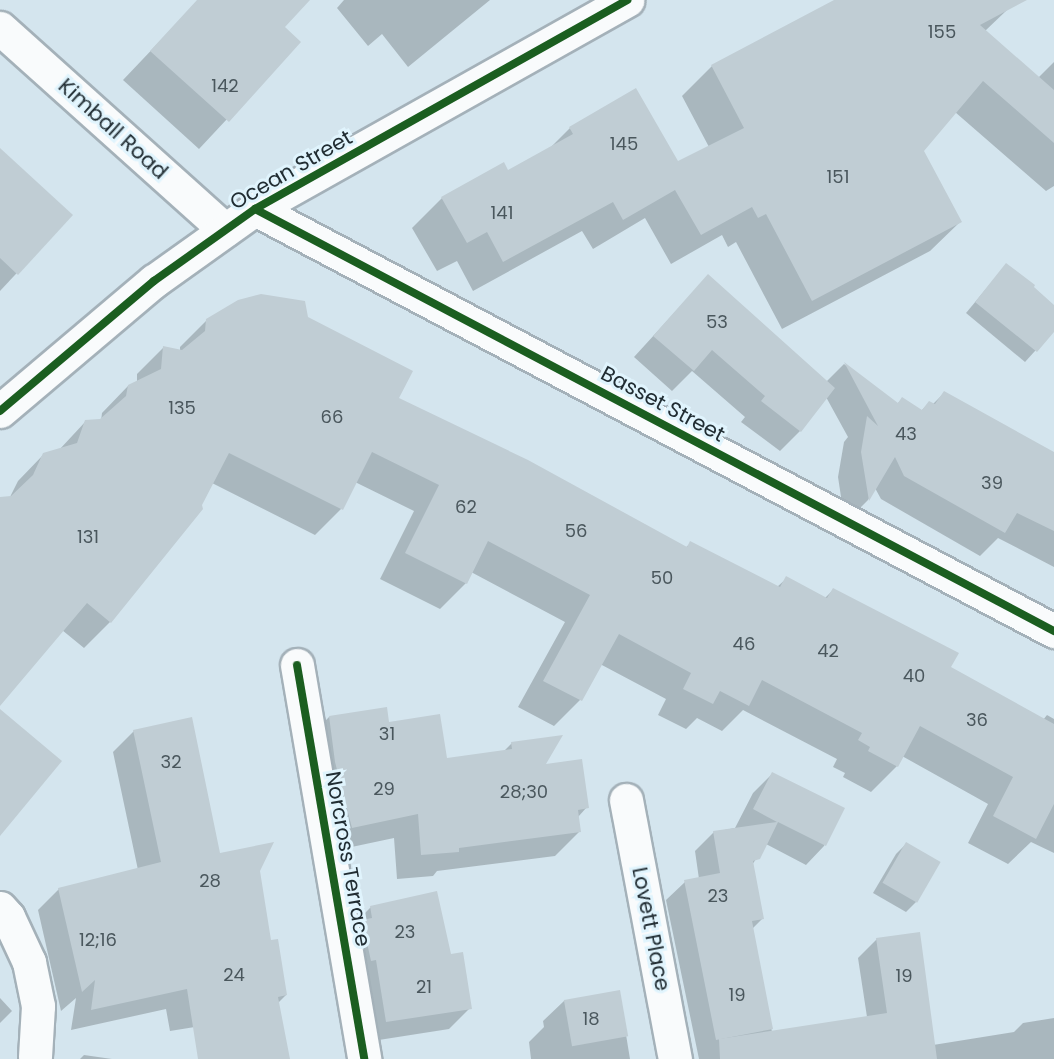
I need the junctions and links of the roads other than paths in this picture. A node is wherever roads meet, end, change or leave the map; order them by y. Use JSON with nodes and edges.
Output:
{"nodes":[{"id":1,"x":627,"y":0,"type":"edge"},
{"id":2,"x":0,"y":28,"type":"edge"},
{"id":3,"x":255,"y":209,"type":"junction"},
{"id":4,"x":225,"y":230,"type":"junction"},
{"id":5,"x":0,"y":411,"type":"edge"},
{"id":6,"x":1054,"y":631,"type":"edge"},
{"id":7,"x":297,"y":666,"type":"dead end"},
{"id":8,"x":626,"y":800,"type":"dead end"},
{"id":9,"x":0,"y":908,"type":"edge"},
{"id":10,"x":35,"y":1057,"type":"dead end"},
{"id":11,"x":364,"y":1059,"type":"edge"},
{"id":12,"x":675,"y":1059,"type":"edge"}],
"edges":[{"from":1,"to":3,"type":"street","name":"Ocean Street"},
{"from":2,"to":4,"type":"street","name":"Kimball Road"},
{"from":3,"to":4,"type":"street","name":"Ocean Street"},
{"from":3,"to":6,"type":"street","name":"Basset Street"},
{"from":4,"to":5,"type":"street","name":"Ocean Street"},
{"from":7,"to":11,"type":"street","name":"Norcross Terrace"},
{"from":8,"to":12,"type":"street","name":"Lovett Place"},
{"from":9,"to":10,"type":"street"}]}
